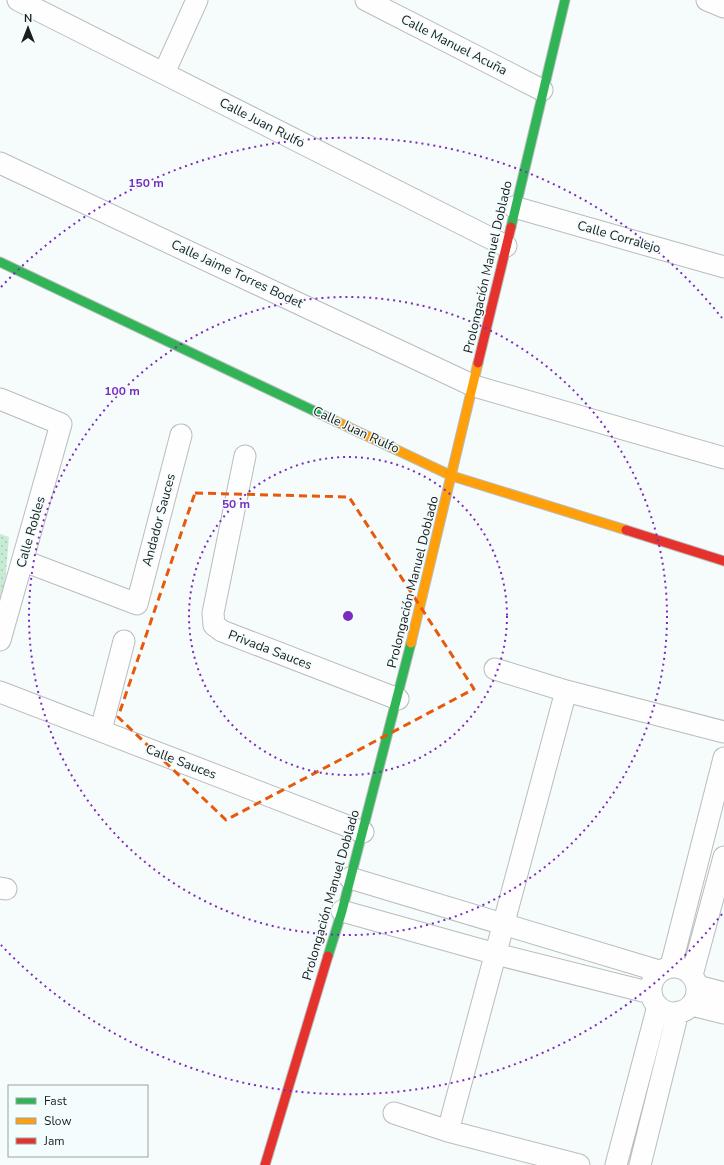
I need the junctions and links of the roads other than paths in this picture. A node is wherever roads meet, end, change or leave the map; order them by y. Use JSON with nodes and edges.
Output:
{"nodes":[{"id":1,"x":18,"y":0,"type":"edge"},
{"id":2,"x":197,"y":0,"type":"edge"},
{"id":3,"x":366,"y":0,"type":"edge"},
{"id":4,"x":565,"y":0,"type":"edge"},
{"id":5,"x":707,"y":0,"type":"edge"},
{"id":6,"x":724,"y":7,"type":"edge"},
{"id":7,"x":164,"y":73,"type":"junction"},
{"id":8,"x":542,"y":90,"type":"junction"},
{"id":9,"x":0,"y":163,"type":"edge"},
{"id":10,"x":514,"y":207,"type":"junction"},
{"id":11,"x":506,"y":246,"type":"junction"},
{"id":12,"x":0,"y":262,"type":"edge"},
{"id":13,"x":724,"y":267,"type":"edge"},
{"id":14,"x":474,"y":386,"type":"junction"},
{"id":15,"x":0,"y":399,"type":"edge"},
{"id":16,"x":181,"y":435,"type":"dead end"},
{"id":17,"x":245,"y":456,"type":"dead end"},
{"id":18,"x":724,"y":458,"type":"edge"},
{"id":19,"x":452,"y":476,"type":"junction"},
{"id":20,"x":24,"y":561,"type":"junction"},
{"id":21,"x":724,"y":561,"type":"edge"},
{"id":22,"x":0,"y":640,"type":"edge"},
{"id":23,"x":124,"y":641,"type":"dead end"},
{"id":24,"x":495,"y":669,"type":"dead end"},
{"id":25,"x":566,"y":691,"type":"junction"},
{"id":26,"x":0,"y":692,"type":"edge"},
{"id":27,"x":398,"y":699,"type":"junction"},
{"id":28,"x":101,"y":730,"type":"junction"},
{"id":29,"x":724,"y":732,"type":"edge"},
{"id":30,"x":724,"y":758,"type":"edge"},
{"id":31,"x":363,"y":832,"type":"junction"},
{"id":32,"x":723,"y":862,"type":"edge"},
{"id":33,"x":350,"y":878,"type":"junction"},
{"id":34,"x":342,"y":911,"type":"junction"},
{"id":35,"x":503,"y":924,"type":"junction"},
{"id":36,"x":496,"y":954,"type":"junction"},
{"id":37,"x":665,"y":969,"type":"junction"},
{"id":38,"x":724,"y":993,"type":"edge"},
{"id":39,"x":690,"y":995,"type":"junction"},
{"id":40,"x":654,"y":1000,"type":"junction"},
{"id":41,"x":724,"y":1013,"type":"edge"},
{"id":42,"x":394,"y":1113,"type":"dead end"},
{"id":43,"x":448,"y":1131,"type":"junction"},
{"id":44,"x":265,"y":1165,"type":"edge"},
{"id":45,"x":579,"y":1165,"type":"edge"},
{"id":46,"x":616,"y":1165,"type":"edge"},
{"id":47,"x":640,"y":1165,"type":"edge"}],
"edges":[{"from":1,"to":7,"type":"street","name":"Calle Juan Rulfo"},
{"from":2,"to":7,"type":"street"},
{"from":3,"to":8,"type":"street","name":"Calle Manuel Acuña"},
{"from":4,"to":8,"type":"street","name":"Prolongación Manuel Doblado"},
{"from":5,"to":6,"type":"street"},
{"from":7,"to":11,"type":"street","name":"Calle Juan Rulfo"},
{"from":8,"to":10,"type":"street","name":"Prolongación Manuel Doblado"},
{"from":9,"to":14,"type":"street","name":"Calle Jaime Torres Bodet"},
{"from":10,"to":11,"type":"street","name":"Prolongación Manuel Doblado"},
{"from":10,"to":13,"type":"street","name":"Calle Corralejo"},
{"from":11,"to":14,"type":"street","name":"Prolongación Manuel Doblado"},
{"from":12,"to":19,"type":"street","name":"Calle Juan Rulfo"},
{"from":14,"to":18,"type":"street","name":"Calle Jaime Torres Bodet"},
{"from":14,"to":19,"type":"street","name":"Prolongación Manuel Doblado"},
{"from":15,"to":20,"type":"street","name":"Calle Robles"},
{"from":16,"to":20,"type":"street","name":"Andador Sauces"},
{"from":17,"to":27,"type":"street","name":"Privada Sauces"},
{"from":19,"to":21,"type":"street","name":"Calle Juan Rulfo"},
{"from":19,"to":27,"type":"street","name":"Prolongación Manuel Doblado"},
{"from":20,"to":22,"type":"street","name":"Calle Robles"},
{"from":23,"to":28,"type":"street"},
{"from":24,"to":25,"type":"street"},
{"from":25,"to":29,"type":"street"},
{"from":25,"to":35,"type":"street"},
{"from":26,"to":28,"type":"street","name":"Calle Sauces"},
{"from":27,"to":31,"type":"street","name":"Prolongación Manuel Doblado"},
{"from":28,"to":31,"type":"street","name":"Calle Sauces"},
{"from":30,"to":37,"type":"street"},
{"from":31,"to":33,"type":"street","name":"Prolongación Manuel Doblado"},
{"from":32,"to":39,"type":"street"},
{"from":33,"to":34,"type":"street","name":"Prolongación Manuel Doblado"},
{"from":33,"to":35,"type":"street"},
{"from":34,"to":36,"type":"street"},
{"from":34,"to":44,"type":"street","name":"Prolongación Manuel Doblado"},
{"from":35,"to":36,"type":"street"},
{"from":35,"to":37,"type":"street"},
{"from":36,"to":40,"type":"street"},
{"from":36,"to":43,"type":"street"},
{"from":37,"to":39,"type":"street"},
{"from":37,"to":40,"type":"street"},
{"from":38,"to":39,"type":"street"},
{"from":39,"to":40,"type":"street"},
{"from":39,"to":41,"type":"street"},
{"from":39,"to":47,"type":"street"},
{"from":40,"to":46,"type":"street"},
{"from":42,"to":43,"type":"street"},
{"from":43,"to":45,"type":"street"}]}
